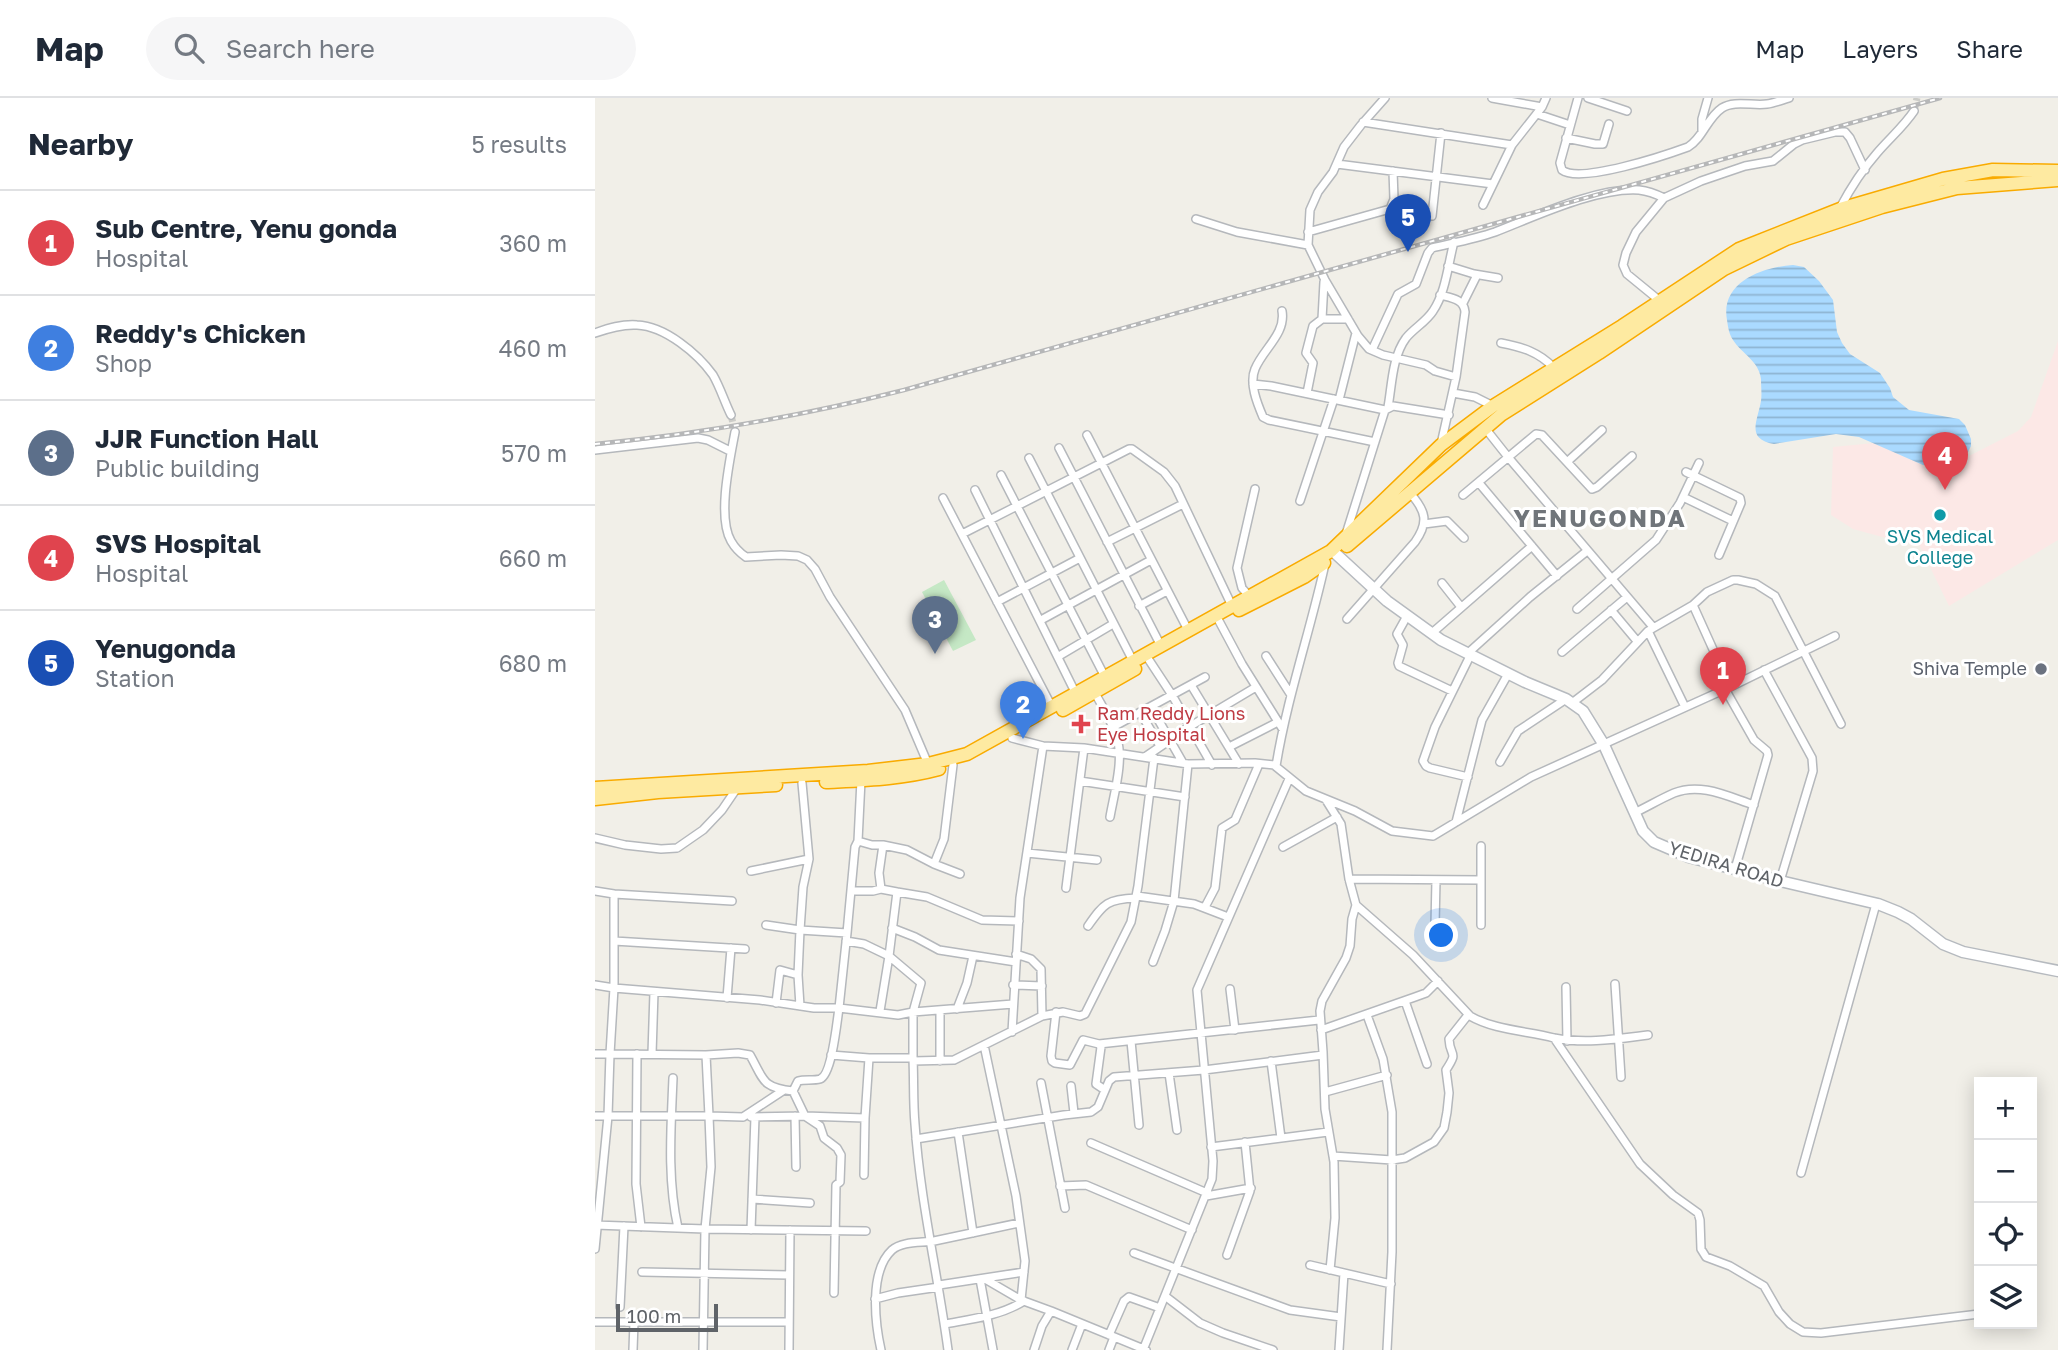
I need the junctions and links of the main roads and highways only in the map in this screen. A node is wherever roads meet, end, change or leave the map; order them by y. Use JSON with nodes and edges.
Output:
{"nodes":[{"id":1,"x":2058,"y":171,"type":"edge"},
{"id":2,"x":2058,"y":180,"type":"edge"},
{"id":3,"x":1336,"y":554,"type":"junction"},
{"id":4,"x":595,"y":788,"type":"edge"},
{"id":5,"x":595,"y":799,"type":"edge"},
{"id":6,"x":2058,"y":971,"type":"edge"}],
"edges":[{"from":1,"to":4,"type":"highway"},
{"from":2,"to":3,"type":"highway"},
{"from":3,"to":5,"type":"highway"},
{"from":3,"to":6,"type":"main road","name":"YEDIRA ROAD"}]}
